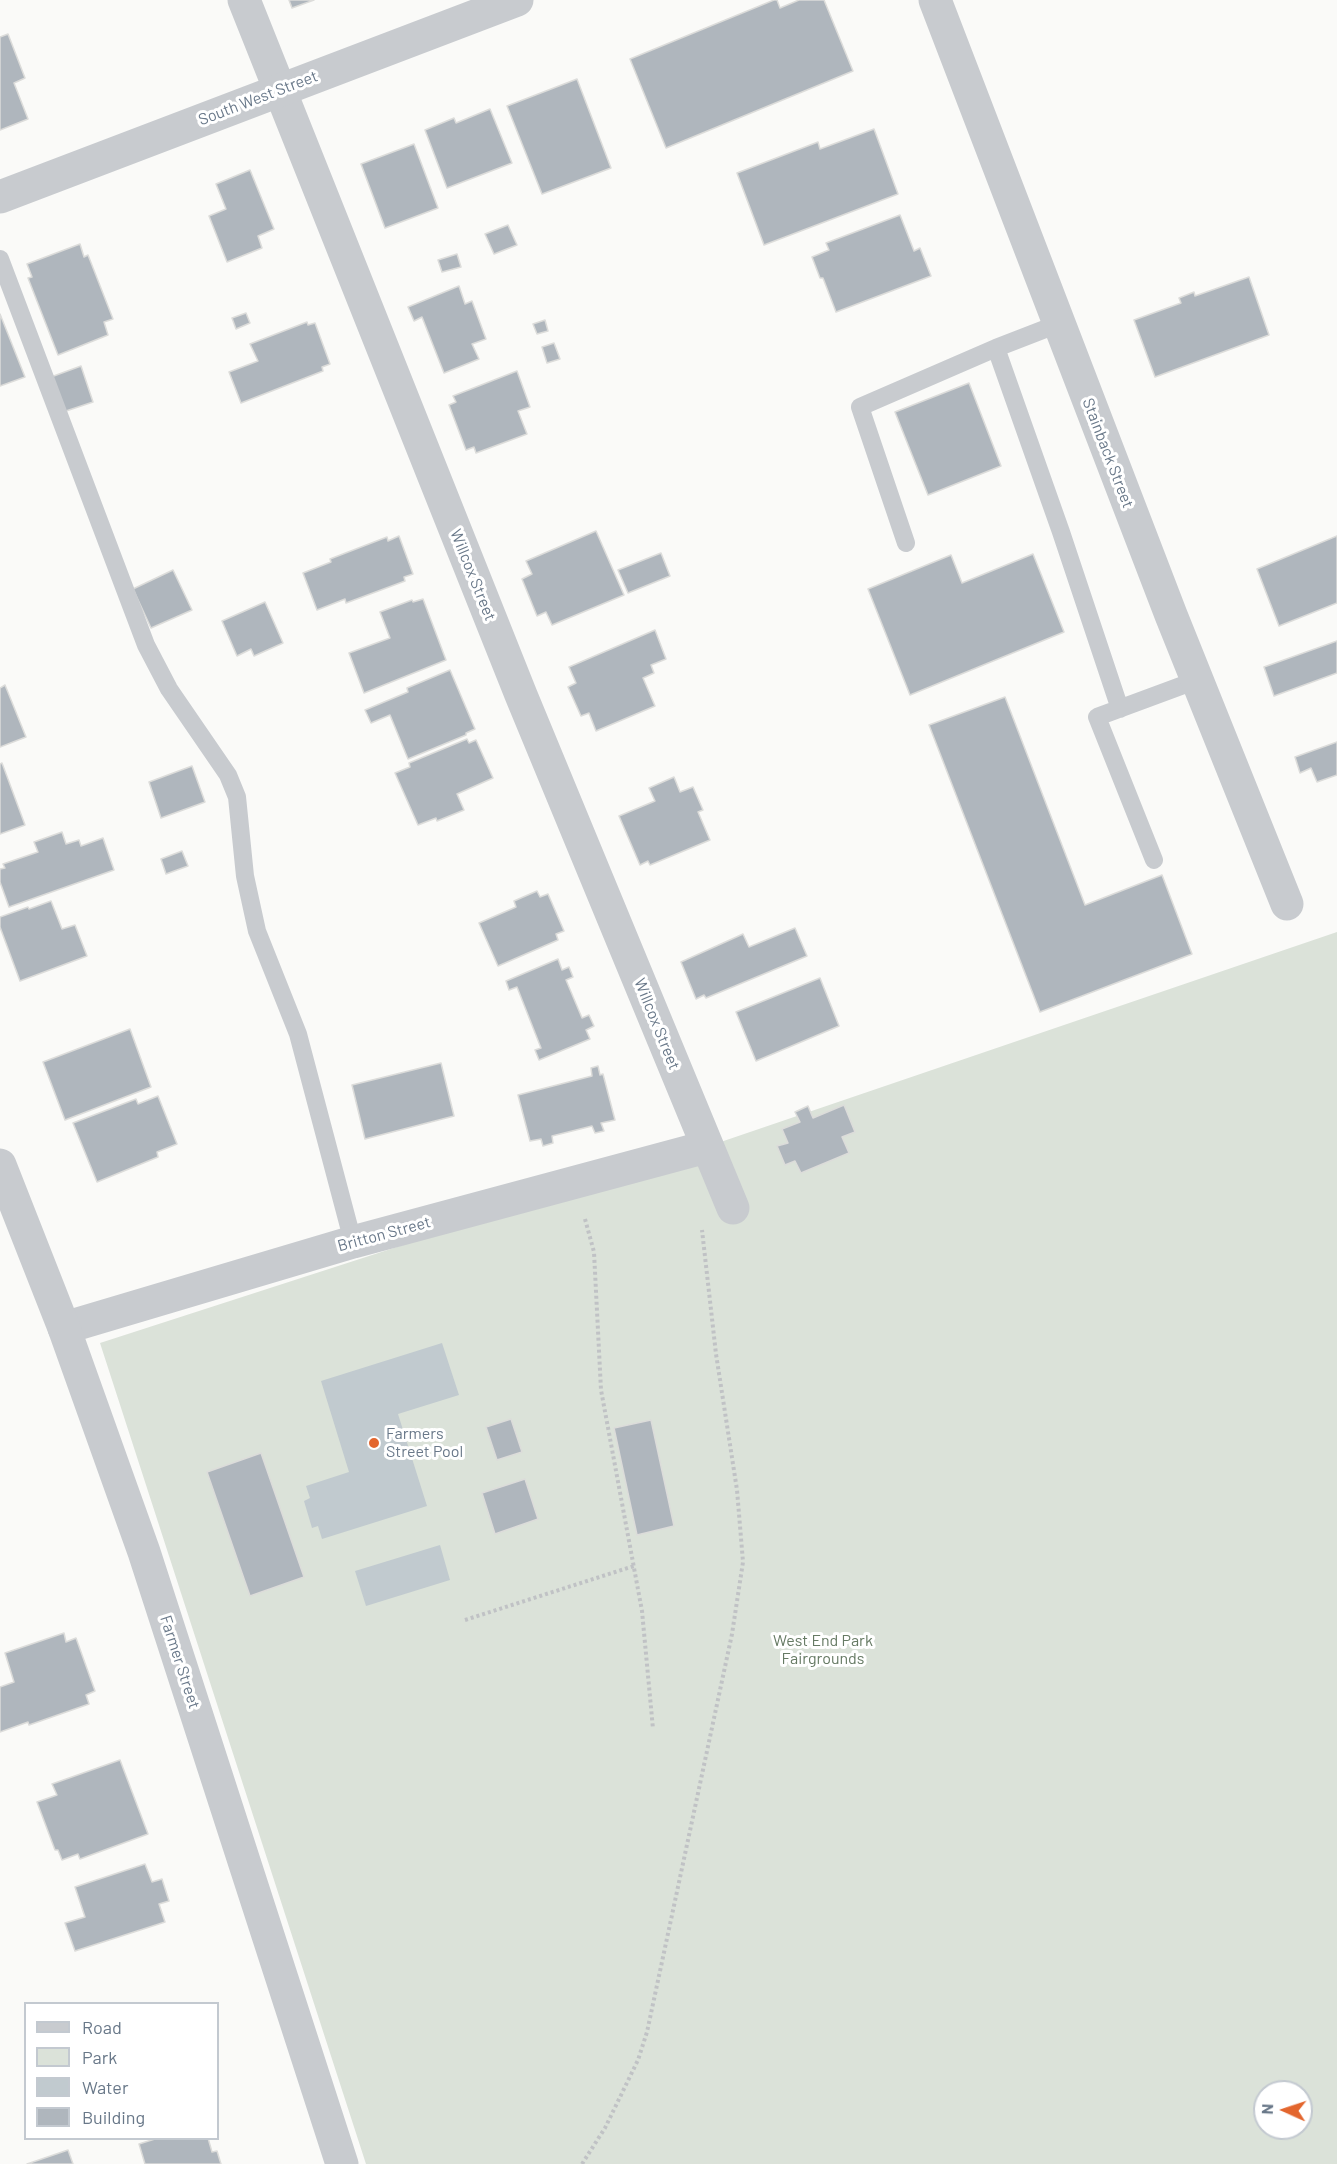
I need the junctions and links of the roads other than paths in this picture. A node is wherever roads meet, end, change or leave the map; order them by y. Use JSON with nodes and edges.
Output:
{"nodes":[{"id":1,"x":244,"y":0,"type":"edge"},
{"id":2,"x":518,"y":0,"type":"edge"},
{"id":3,"x":935,"y":0,"type":"edge"},
{"id":4,"x":281,"y":89,"type":"junction"},
{"id":5,"x":0,"y":197,"type":"edge"},
{"id":6,"x":0,"y":259,"type":"edge"},
{"id":7,"x":1058,"y":324,"type":"junction"},
{"id":8,"x":996,"y":348,"type":"junction"},
{"id":9,"x":906,"y":543,"type":"dead end"},
{"id":10,"x":1197,"y":681,"type":"junction"},
{"id":11,"x":1120,"y":709,"type":"junction"},
{"id":12,"x":1154,"y":860,"type":"dead end"},
{"id":13,"x":1287,"y":904,"type":"dead end"},
{"id":14,"x":706,"y":1147,"type":"junction"},
{"id":15,"x":0,"y":1165,"type":"edge"},
{"id":16,"x":733,"y":1208,"type":"dead end"},
{"id":17,"x":353,"y":1242,"type":"junction"},
{"id":18,"x":64,"y":1328,"type":"junction"},
{"id":19,"x":342,"y":2164,"type":"edge"}],
"edges":[{"from":1,"to":4,"type":"street","name":"Willcox Street"},
{"from":2,"to":4,"type":"street","name":"South West Street"},
{"from":3,"to":7,"type":"street","name":"Stainback Street"},
{"from":4,"to":5,"type":"street","name":"South West Street"},
{"from":4,"to":14,"type":"street","name":"Willcox Street"},
{"from":6,"to":17,"type":"lane"},
{"from":7,"to":8,"type":"lane"},
{"from":7,"to":10,"type":"street","name":"Stainback Street"},
{"from":8,"to":9,"type":"lane"},
{"from":8,"to":11,"type":"lane"},
{"from":10,"to":11,"type":"lane"},
{"from":10,"to":13,"type":"street","name":"Stainback Street"},
{"from":11,"to":12,"type":"lane"},
{"from":14,"to":16,"type":"street","name":"Willcox Street"},
{"from":14,"to":17,"type":"street","name":"Britton Street"},
{"from":15,"to":18,"type":"street","name":"Farmer Street"},
{"from":17,"to":18,"type":"street","name":"Britton Street"},
{"from":18,"to":19,"type":"street","name":"Farmer Street"}]}
